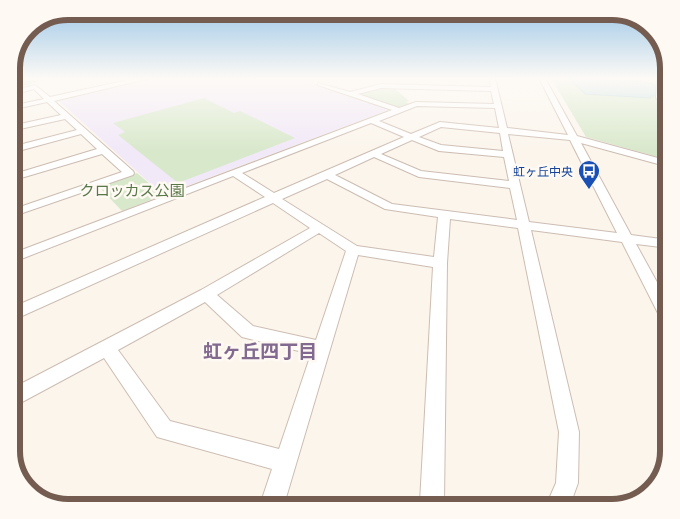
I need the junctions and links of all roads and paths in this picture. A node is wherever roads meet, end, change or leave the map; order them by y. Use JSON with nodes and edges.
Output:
{"nodes":[{"id":1,"x":38,"y":102,"type":"edge"},
{"id":2,"x":51,"y":102,"type":"edge"},
{"id":3,"x":375,"y":102,"type":"edge"},
{"id":4,"x":498,"y":102,"type":"edge"},
{"id":5,"x":555,"y":102,"type":"edge"},
{"id":6,"x":20,"y":106,"type":"edge"},
{"id":7,"x":499,"y":106,"type":"junction"},
{"id":8,"x":398,"y":110,"type":"junction"},
{"id":9,"x":66,"y":116,"type":"junction"},
{"id":10,"x":370,"y":120,"type":"junction"},
{"id":11,"x":20,"y":127,"type":"edge"},
{"id":12,"x":83,"y":131,"type":"junction"},
{"id":13,"x":504,"y":131,"type":"junction"},
{"id":14,"x":411,"y":136,"type":"junction"},
{"id":15,"x":574,"y":138,"type":"junction"},
{"id":16,"x":20,"y":148,"type":"edge"},
{"id":17,"x":104,"y":150,"type":"junction"},
{"id":18,"x":372,"y":153,"type":"junction"},
{"id":19,"x":510,"y":155,"type":"junction"},
{"id":20,"x":656,"y":161,"type":"junction"},
{"id":21,"x":660,"y":162,"type":"edge"},
{"id":22,"x":660,"y":166,"type":"edge"},
{"id":23,"x":234,"y":172,"type":"junction"},
{"id":24,"x":326,"y":174,"type":"junction"},
{"id":25,"x":20,"y":175,"type":"edge"},
{"id":26,"x":516,"y":185,"type":"junction"},
{"id":27,"x":274,"y":197,"type":"junction"},
{"id":28,"x":20,"y":211,"type":"edge"},
{"id":29,"x":444,"y":214,"type":"junction"},
{"id":30,"x":525,"y":224,"type":"junction"},
{"id":31,"x":319,"y":228,"type":"junction"},
{"id":32,"x":627,"y":238,"type":"junction"},
{"id":33,"x":660,"y":243,"type":"edge"},
{"id":34,"x":353,"y":250,"type":"junction"},
{"id":35,"x":20,"y":255,"type":"edge"},
{"id":36,"x":440,"y":264,"type":"junction"},
{"id":37,"x":206,"y":294,"type":"junction"},
{"id":38,"x":660,"y":302,"type":"edge"},
{"id":39,"x":20,"y":311,"type":"edge"},
{"id":40,"x":106,"y":347,"type":"junction"},
{"id":41,"x":322,"y":349,"type":"junction"},
{"id":42,"x":20,"y":393,"type":"edge"},
{"id":43,"x":285,"y":462,"type":"junction"},
{"id":44,"x":274,"y":499,"type":"edge"},
{"id":45,"x":432,"y":499,"type":"edge"},
{"id":46,"x":561,"y":499,"type":"edge"}],
"edges":[{"from":1,"to":6,"type":"street"},
{"from":2,"to":9,"type":"street"},
{"from":3,"to":8,"type":"street"},
{"from":4,"to":7,"type":"street"},
{"from":5,"to":15,"type":"street"},
{"from":7,"to":8,"type":"street"},
{"from":7,"to":13,"type":"street"},
{"from":8,"to":10,"type":"street"},
{"from":9,"to":11,"type":"street"},
{"from":9,"to":12,"type":"street"},
{"from":10,"to":14,"type":"street"},
{"from":10,"to":23,"type":"street"},
{"from":12,"to":16,"type":"street"},
{"from":12,"to":17,"type":"street"},
{"from":13,"to":14,"type":"street"},
{"from":13,"to":15,"type":"street"},
{"from":13,"to":19,"type":"street"},
{"from":14,"to":18,"type":"street"},
{"from":14,"to":19,"type":"street"},
{"from":15,"to":20,"type":"street"},
{"from":15,"to":32,"type":"street"},
{"from":17,"to":25,"type":"street"},
{"from":17,"to":28,"type":"street"},
{"from":18,"to":24,"type":"street"},
{"from":18,"to":26,"type":"street"},
{"from":19,"to":26,"type":"street"},
{"from":20,"to":21,"type":"street"},
{"from":20,"to":22,"type":"street"},
{"from":23,"to":27,"type":"street"},
{"from":23,"to":35,"type":"street"},
{"from":24,"to":27,"type":"street"},
{"from":24,"to":29,"type":"street"},
{"from":26,"to":30,"type":"street"},
{"from":27,"to":31,"type":"street"},
{"from":27,"to":39,"type":"street"},
{"from":29,"to":30,"type":"street"},
{"from":29,"to":36,"type":"street"},
{"from":30,"to":32,"type":"street"},
{"from":30,"to":46,"type":"street"},
{"from":31,"to":34,"type":"street"},
{"from":31,"to":37,"type":"street"},
{"from":32,"to":33,"type":"street"},
{"from":32,"to":38,"type":"street"},
{"from":34,"to":36,"type":"street"},
{"from":34,"to":41,"type":"street"},
{"from":36,"to":45,"type":"street"},
{"from":37,"to":40,"type":"street"},
{"from":37,"to":41,"type":"street"},
{"from":40,"to":42,"type":"street"},
{"from":40,"to":43,"type":"street"},
{"from":41,"to":43,"type":"street"},
{"from":43,"to":44,"type":"street"}]}
